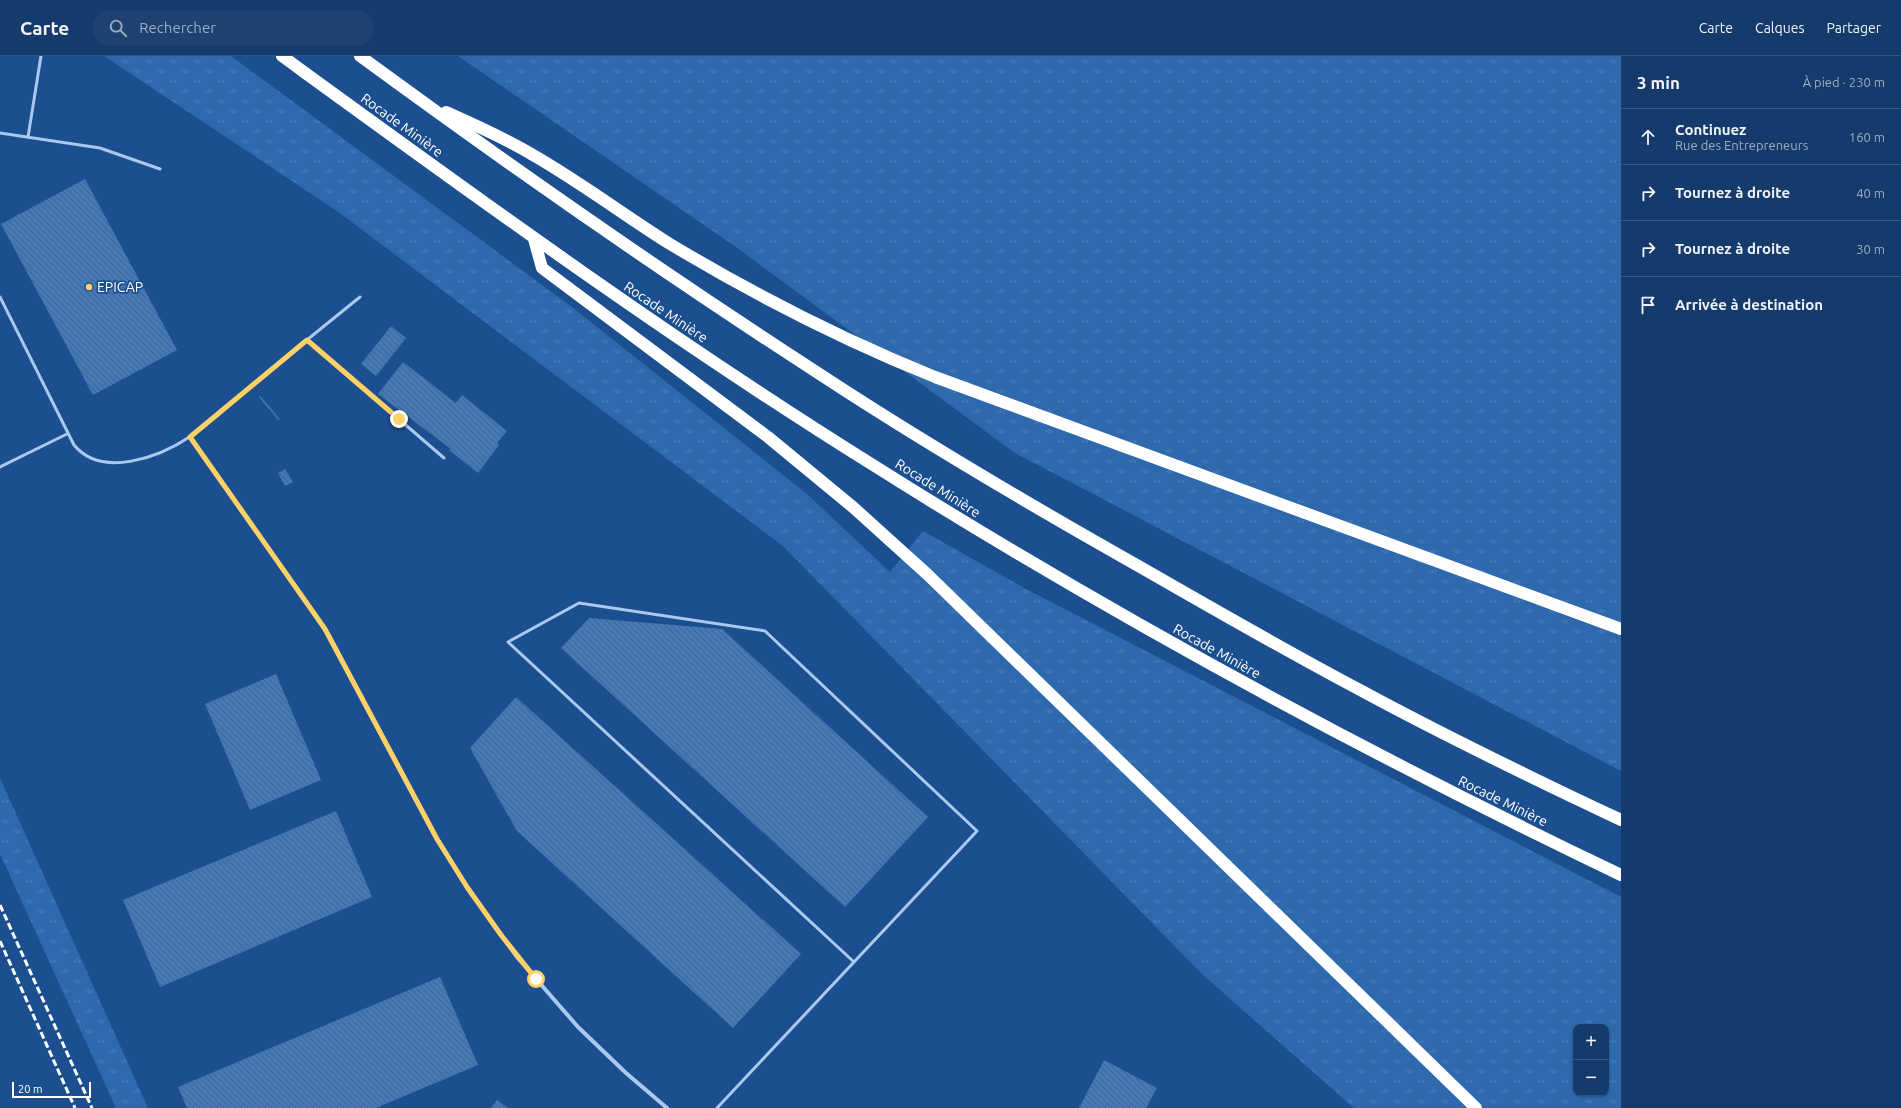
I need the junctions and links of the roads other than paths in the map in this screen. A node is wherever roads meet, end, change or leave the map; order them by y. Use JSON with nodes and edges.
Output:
{"nodes":[{"id":1,"x":41,"y":56,"type":"edge"},
{"id":2,"x":282,"y":56,"type":"edge"},
{"id":3,"x":360,"y":56,"type":"edge"},
{"id":4,"x":421,"y":101,"type":"junction"},
{"id":5,"x":0,"y":133,"type":"edge"},
{"id":6,"x":28,"y":137,"type":"junction"},
{"id":7,"x":160,"y":169,"type":"dead end"},
{"id":8,"x":534,"y":239,"type":"junction"},
{"id":9,"x":0,"y":297,"type":"edge"},
{"id":10,"x":360,"y":297,"type":"dead end"},
{"id":11,"x":307,"y":340,"type":"junction"},
{"id":12,"x":67,"y":434,"type":"junction"},
{"id":13,"x":190,"y":437,"type":"junction"},
{"id":14,"x":444,"y":458,"type":"dead end"},
{"id":15,"x":0,"y":467,"type":"edge"},
{"id":16,"x":1621,"y":628,"type":"edge"},
{"id":17,"x":1621,"y":820,"type":"edge"},
{"id":18,"x":1621,"y":875,"type":"edge"},
{"id":19,"x":854,"y":962,"type":"junction"},
{"id":20,"x":667,"y":1108,"type":"edge"},
{"id":21,"x":717,"y":1108,"type":"edge"},
{"id":22,"x":1476,"y":1108,"type":"edge"}],
"edges":[{"from":1,"to":6,"type":"lane"},
{"from":2,"to":8,"type":"highway","name":"Rocade Minière"},
{"from":3,"to":4,"type":"highway"},
{"from":4,"to":16,"type":"highway"},
{"from":4,"to":17,"type":"highway"},
{"from":5,"to":6,"type":"lane"},
{"from":6,"to":7,"type":"lane"},
{"from":8,"to":18,"type":"highway","name":"Rocade Minière"},
{"from":8,"to":22,"type":"highway"},
{"from":9,"to":12,"type":"lane"},
{"from":10,"to":11,"type":"lane"},
{"from":11,"to":13,"type":"lane"},
{"from":11,"to":14,"type":"lane"},
{"from":12,"to":13,"type":"lane"},
{"from":12,"to":15,"type":"lane"},
{"from":13,"to":20,"type":"street"},
{"from":19,"to":19,"type":"lane"},
{"from":19,"to":21,"type":"lane"}]}
